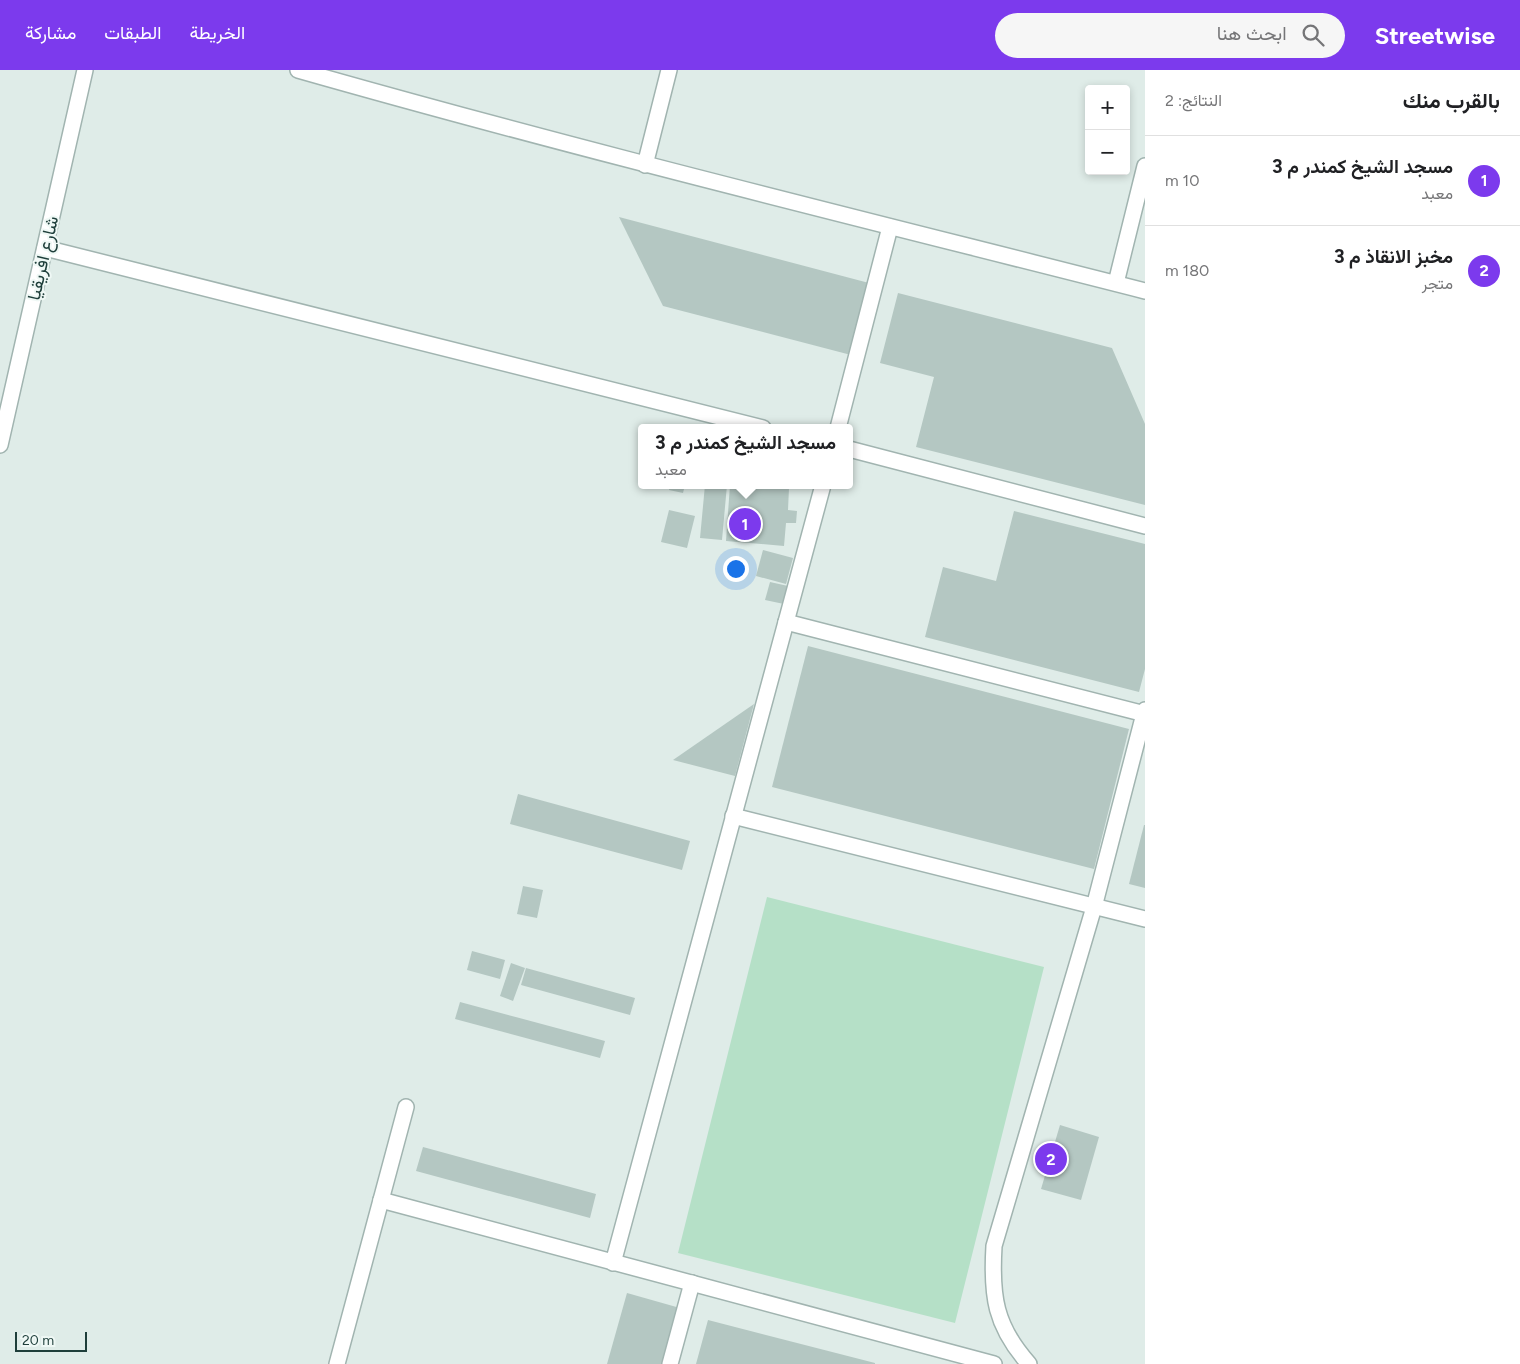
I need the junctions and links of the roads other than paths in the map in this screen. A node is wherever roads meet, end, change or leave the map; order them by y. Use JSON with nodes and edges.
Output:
{"nodes":[{"id":1,"x":85,"y":70,"type":"edge"},
{"id":2,"x":298,"y":70,"type":"edge"},
{"id":3,"x":669,"y":70,"type":"edge"},
{"id":4,"x":645,"y":165,"type":"junction"},
{"id":5,"x":1145,"y":166,"type":"edge"},
{"id":6,"x":890,"y":227,"type":"junction"},
{"id":7,"x":45,"y":248,"type":"junction"},
{"id":8,"x":1116,"y":283,"type":"junction"},
{"id":9,"x":1145,"y":291,"type":"edge"},
{"id":10,"x":747,"y":424,"type":"edge"},
{"id":11,"x":839,"y":424,"type":"edge"},
{"id":12,"x":0,"y":445,"type":"edge"},
{"id":13,"x":853,"y":450,"type":"edge"},
{"id":14,"x":822,"y":489,"type":"edge"},
{"id":15,"x":1145,"y":526,"type":"edge"},
{"id":16,"x":786,"y":622,"type":"junction"},
{"id":17,"x":1145,"y":713,"type":"edge"},
{"id":18,"x":733,"y":816,"type":"junction"},
{"id":19,"x":1094,"y":907,"type":"junction"},
{"id":20,"x":1145,"y":919,"type":"edge"},
{"id":21,"x":406,"y":1107,"type":"dead end"},
{"id":22,"x":381,"y":1200,"type":"junction"},
{"id":23,"x":613,"y":1263,"type":"junction"},
{"id":24,"x":692,"y":1283,"type":"junction"},
{"id":25,"x":337,"y":1364,"type":"edge"},
{"id":26,"x":670,"y":1364,"type":"edge"},
{"id":27,"x":994,"y":1364,"type":"edge"},
{"id":28,"x":1028,"y":1364,"type":"edge"}],
"edges":[{"from":1,"to":7,"type":"street","name":"شارع افريقيا"},
{"from":2,"to":4,"type":"street"},
{"from":3,"to":4,"type":"street"},
{"from":4,"to":6,"type":"street"},
{"from":5,"to":8,"type":"street"},
{"from":6,"to":8,"type":"street"},
{"from":6,"to":11,"type":"street"},
{"from":7,"to":10,"type":"street"},
{"from":7,"to":12,"type":"street","name":"شارع افريقيا"},
{"from":8,"to":9,"type":"street"},
{"from":13,"to":15,"type":"street"},
{"from":14,"to":16,"type":"street"},
{"from":16,"to":17,"type":"street"},
{"from":16,"to":18,"type":"street"},
{"from":17,"to":19,"type":"street"},
{"from":18,"to":19,"type":"street"},
{"from":18,"to":23,"type":"street"},
{"from":19,"to":20,"type":"street"},
{"from":19,"to":28,"type":"street"},
{"from":21,"to":22,"type":"street"},
{"from":22,"to":23,"type":"street"},
{"from":22,"to":25,"type":"street"},
{"from":23,"to":24,"type":"street"},
{"from":24,"to":26,"type":"street"},
{"from":24,"to":27,"type":"street"}]}
